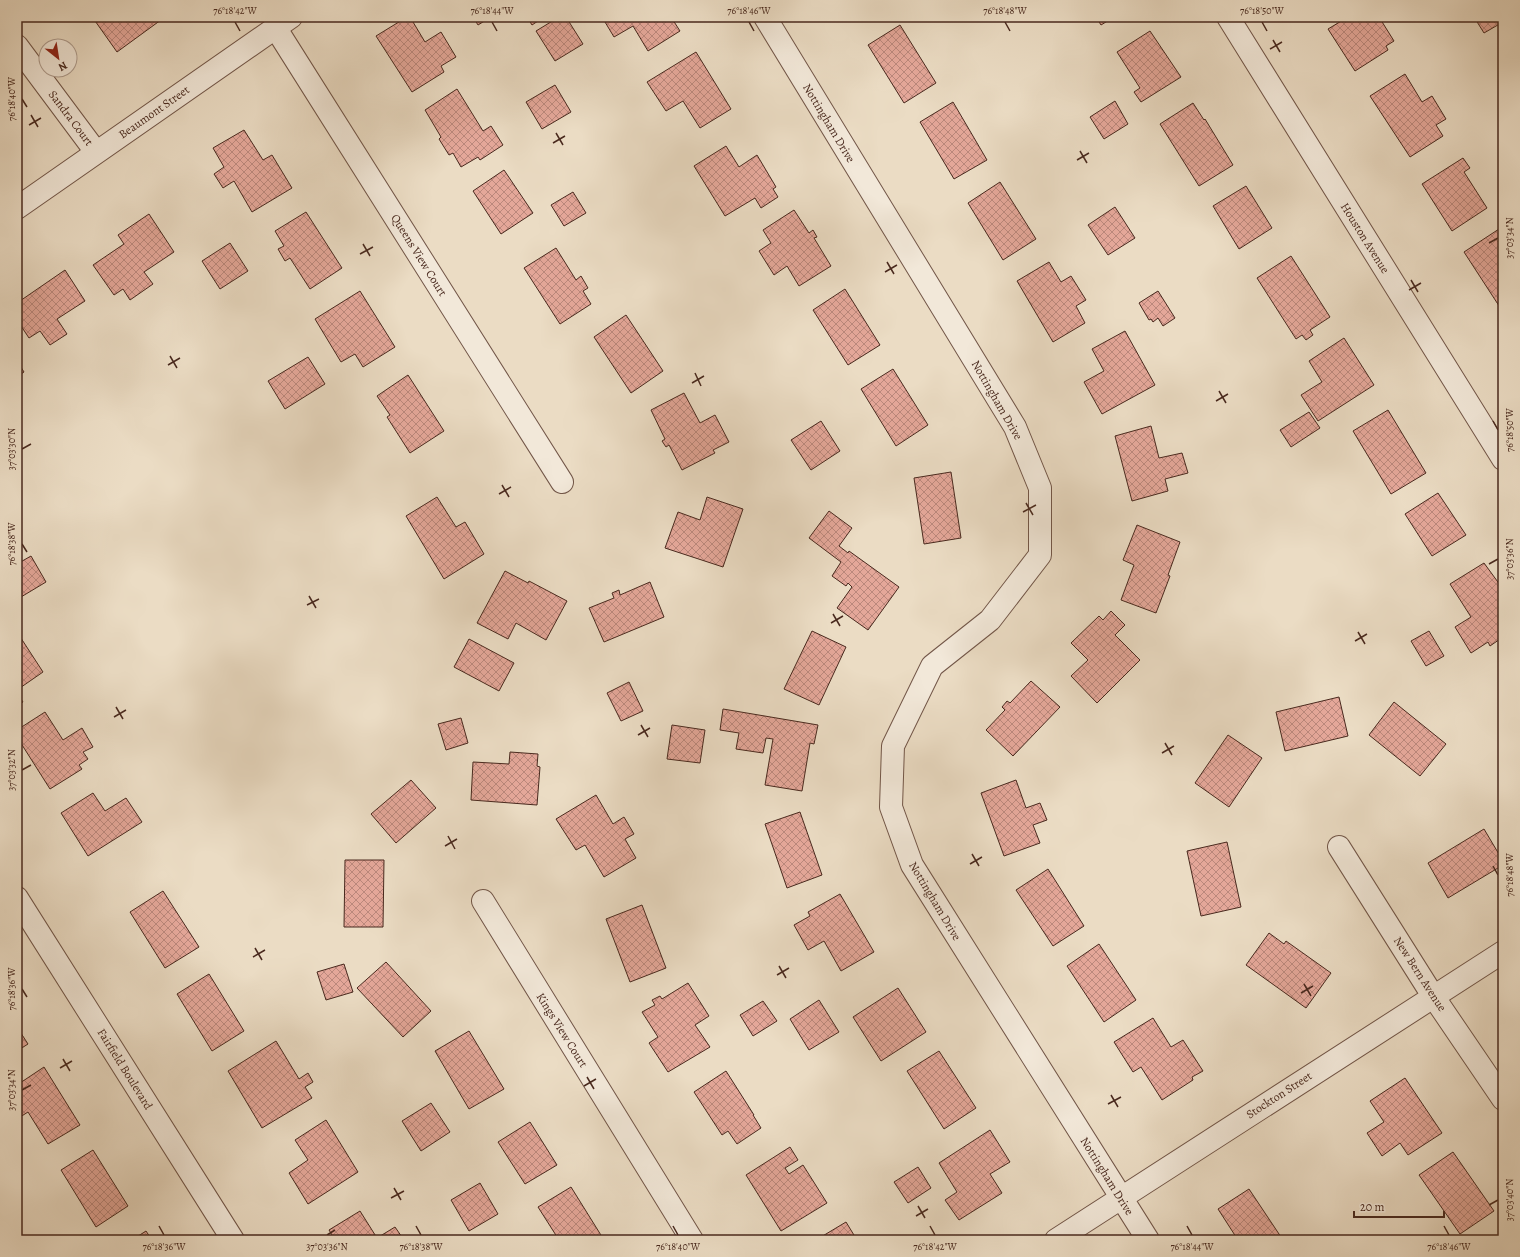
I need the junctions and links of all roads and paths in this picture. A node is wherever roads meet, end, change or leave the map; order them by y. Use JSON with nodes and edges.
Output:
{"nodes":[{"id":1,"x":765,"y":17,"type":"edge"},
{"id":2,"x":1228,"y":17,"type":"edge"},
{"id":3,"x":283,"y":22,"type":"edge"},
{"id":4,"x":17,"y":46,"type":"edge"},
{"id":5,"x":96,"y":152,"type":"junction"},
{"id":6,"x":17,"y":208,"type":"edge"},
{"id":7,"x":1503,"y":459,"type":"edge"},
{"id":8,"x":562,"y":482,"type":"dead end"},
{"id":9,"x":1339,"y":847,"type":"dead end"},
{"id":10,"x":17,"y":898,"type":"edge"},
{"id":11,"x":483,"y":901,"type":"dead end"},
{"id":12,"x":1503,"y":952,"type":"edge"},
{"id":13,"x":1433,"y":996,"type":"junction"},
{"id":14,"x":1503,"y":1099,"type":"edge"},
{"id":15,"x":1121,"y":1197,"type":"junction"},
{"id":16,"x":234,"y":1240,"type":"edge"},
{"id":17,"x":692,"y":1240,"type":"edge"},
{"id":18,"x":1056,"y":1240,"type":"edge"},
{"id":19,"x":1148,"y":1240,"type":"edge"}],
"edges":[{"from":1,"to":15,"type":"street","name":"Nottingham Drive"},
{"from":2,"to":7,"type":"street","name":"Houston Avenue"},
{"from":3,"to":5,"type":"street","name":"Beaumont Street"},
{"from":3,"to":8,"type":"street","name":"Queens View Court"},
{"from":4,"to":5,"type":"street","name":"Sandra Court"},
{"from":5,"to":6,"type":"street","name":"Beaumont Street"},
{"from":9,"to":13,"type":"street","name":"New Bern Avenue"},
{"from":10,"to":16,"type":"street","name":"Fairfield Boulevard"},
{"from":11,"to":17,"type":"street","name":"Kings View Court"},
{"from":12,"to":13,"type":"street","name":"Stockton Street"},
{"from":13,"to":14,"type":"street","name":"New Bern Avenue"},
{"from":13,"to":15,"type":"street","name":"Stockton Street"},
{"from":15,"to":18,"type":"street","name":"Stockton Street"},
{"from":15,"to":19,"type":"street","name":"Nottingham Drive"}]}
